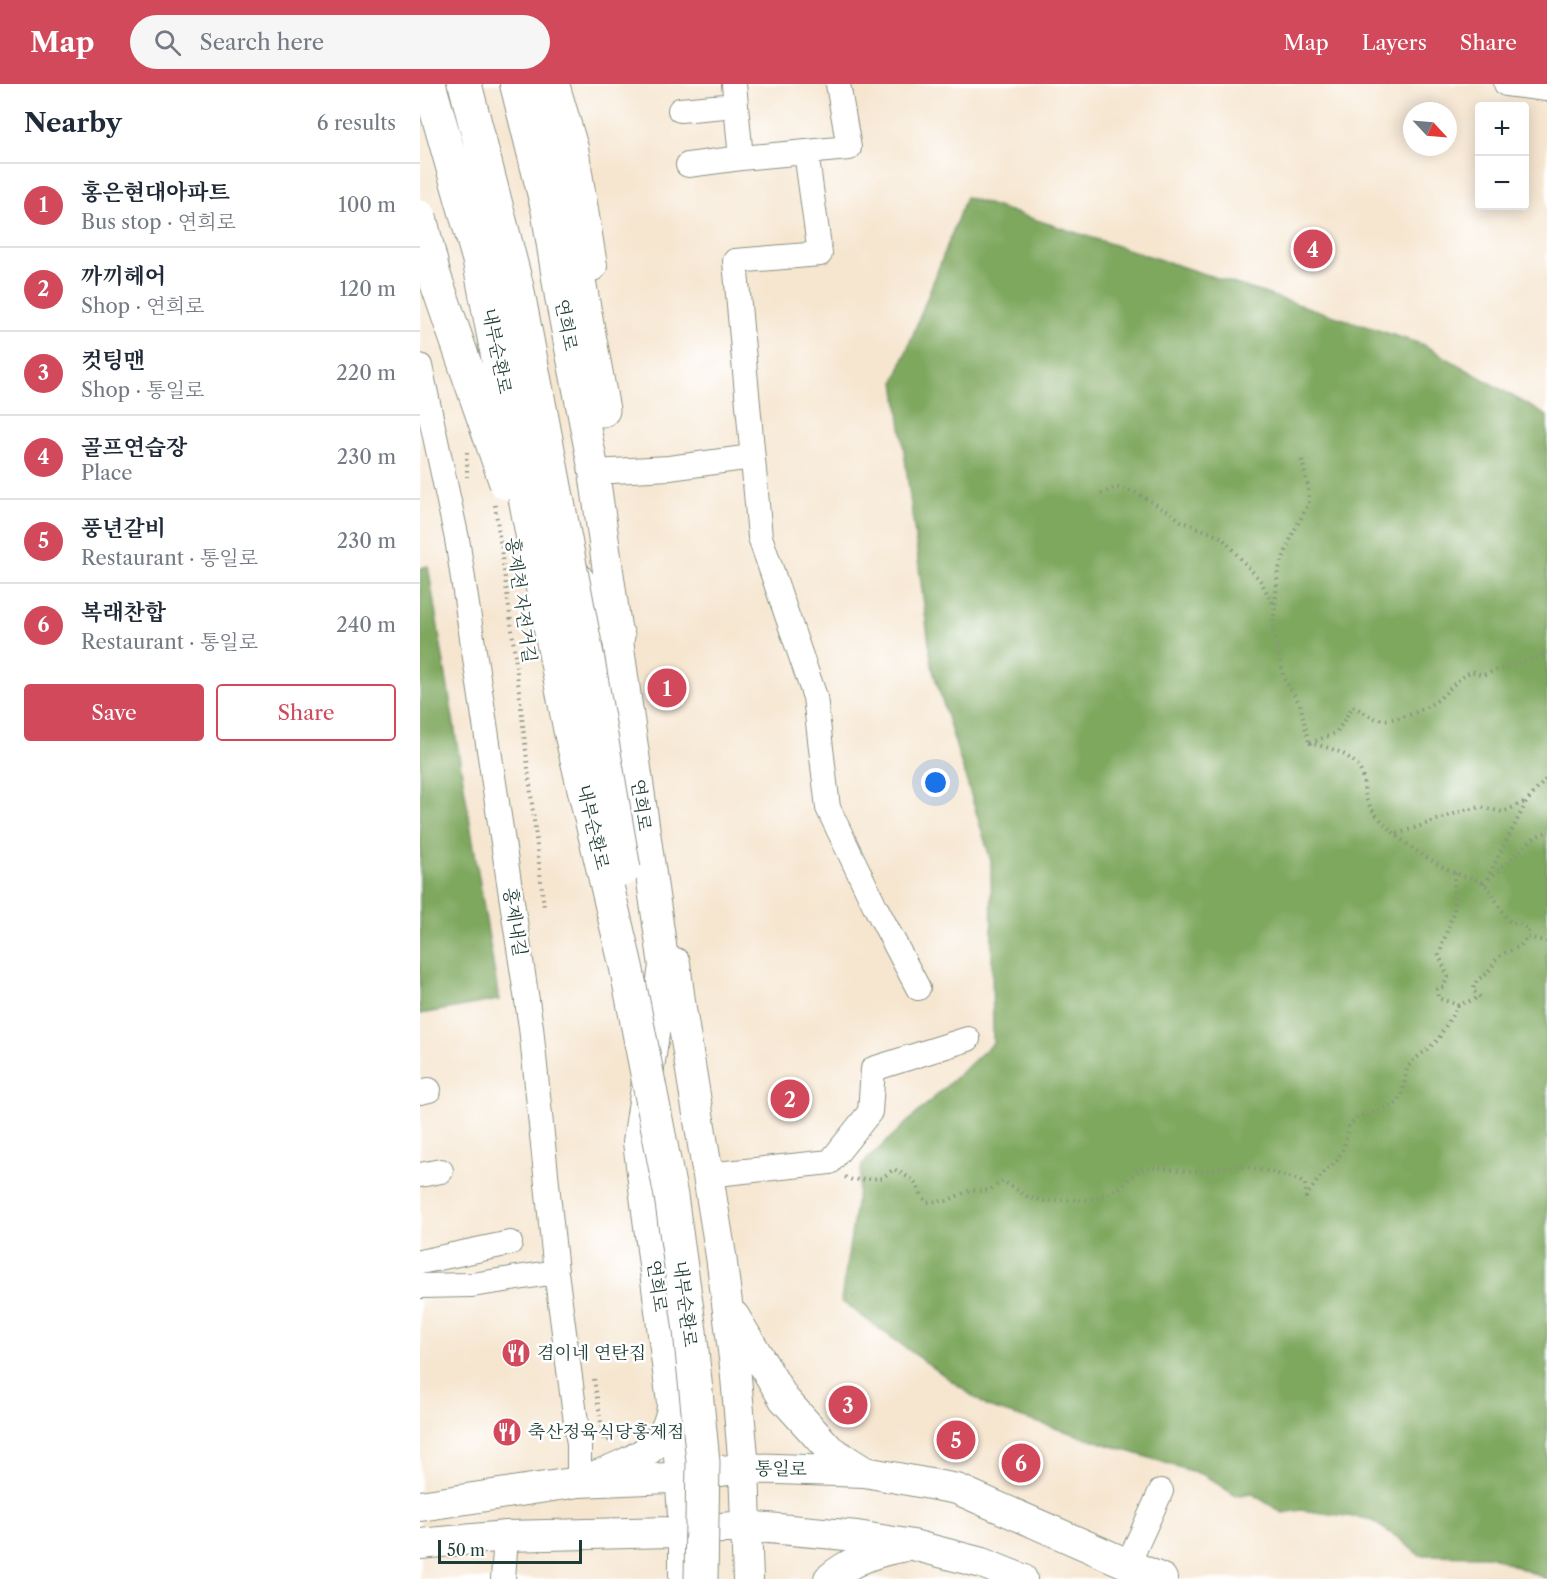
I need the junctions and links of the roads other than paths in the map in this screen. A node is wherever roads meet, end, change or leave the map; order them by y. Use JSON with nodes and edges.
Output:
{"nodes":[{"id":1,"x":429,"y":84,"type":"edge"},
{"id":2,"x":465,"y":84,"type":"edge"},
{"id":3,"x":515,"y":84,"type":"edge"},
{"id":4,"x":537,"y":84,"type":"edge"},
{"id":5,"x":554,"y":84,"type":"edge"},
{"id":6,"x":838,"y":84,"type":"edge"},
{"id":7,"x":1506,"y":84,"type":"edge"},
{"id":8,"x":1547,"y":89,"type":"edge"},
{"id":9,"x":735,"y":95,"type":"edge"},
{"id":10,"x":680,"y":110,"type":"dead end"},
{"id":11,"x":806,"y":152,"type":"junction"},
{"id":12,"x":750,"y":157,"type":"junction"},
{"id":13,"x":688,"y":165,"type":"dead end"},
{"id":14,"x":420,"y":217,"type":"edge"},
{"id":15,"x":420,"y":366,"type":"edge"},
{"id":16,"x":603,"y":410,"type":"junction"},
{"id":17,"x":752,"y":457,"type":"junction"},
{"id":18,"x":604,"y":471,"type":"junction"},
{"id":19,"x":618,"y":636,"type":"junction"},
{"id":20,"x":918,"y":988,"type":"dead end"},
{"id":21,"x":968,"y":1039,"type":"dead end"},
{"id":22,"x":707,"y":1175,"type":"junction"},
{"id":23,"x":510,"y":1243,"type":"dead end"},
{"id":24,"x":420,"y":1262,"type":"edge"},
{"id":25,"x":556,"y":1272,"type":"junction"},
{"id":26,"x":420,"y":1286,"type":"edge"},
{"id":27,"x":728,"y":1306,"type":"junction"},
{"id":28,"x":672,"y":1402,"type":"junction"},
{"id":29,"x":744,"y":1468,"type":"junction"},
{"id":30,"x":865,"y":1472,"type":"junction"},
{"id":31,"x":680,"y":1475,"type":"junction"},
{"id":32,"x":579,"y":1482,"type":"junction"},
{"id":33,"x":1161,"y":1491,"type":"dead end"},
{"id":34,"x":420,"y":1506,"type":"edge"},
{"id":35,"x":746,"y":1526,"type":"junction"},
{"id":36,"x":684,"y":1531,"type":"junction"},
{"id":37,"x":506,"y":1536,"type":"junction"},
{"id":38,"x":420,"y":1544,"type":"edge"},
{"id":39,"x":913,"y":1545,"type":"junction"},
{"id":40,"x":1128,"y":1564,"type":"junction"},
{"id":41,"x":503,"y":1579,"type":"edge"},
{"id":42,"x":684,"y":1579,"type":"edge"},
{"id":43,"x":701,"y":1579,"type":"edge"},
{"id":44,"x":722,"y":1579,"type":"edge"},
{"id":45,"x":748,"y":1579,"type":"edge"},
{"id":46,"x":829,"y":1579,"type":"edge"},
{"id":47,"x":1022,"y":1579,"type":"edge"},
{"id":48,"x":1162,"y":1579,"type":"edge"}],
"edges":[{"from":1,"to":43,"type":"highway","name":"내부순환로","bridge":true},
{"from":2,"to":44,"type":"highway","name":"내부순환로","bridge":true},
{"from":3,"to":18,"type":"main road","name":"연희로"},
{"from":4,"to":16,"type":"highway"},
{"from":5,"to":16,"type":"main road","name":"연희로"},
{"from":6,"to":11,"type":"street"},
{"from":7,"to":8,"type":"street"},
{"from":9,"to":10,"type":"street"},
{"from":9,"to":12,"type":"street"},
{"from":11,"to":12,"type":"street"},
{"from":11,"to":17,"type":"street"},
{"from":12,"to":13,"type":"street"},
{"from":14,"to":19,"type":"highway","bridge":true},
{"from":15,"to":25,"type":"street","name":"홍제내길"},
{"from":16,"to":18,"type":"main road","name":"연희로"},
{"from":17,"to":18,"type":"street"},
{"from":17,"to":20,"type":"street"},
{"from":18,"to":19,"type":"main road","name":"연희로"},
{"from":18,"to":22,"type":"main road"},
{"from":19,"to":28,"type":"main road","name":"연희로"},
{"from":21,"to":22,"type":"street"},
{"from":22,"to":27,"type":"main road"},
{"from":23,"to":24,"type":"street"},
{"from":25,"to":26,"type":"street"},
{"from":25,"to":32,"type":"street","name":"홍제내길"},
{"from":27,"to":29,"type":"main road"},
{"from":27,"to":30,"type":"main road"},
{"from":28,"to":31,"type":"main road","name":"연희로"},
{"from":28,"to":32,"type":"main road"},
{"from":29,"to":30,"type":"main road","name":"통일로"},
{"from":29,"to":31,"type":"main road","name":"통일로"},
{"from":29,"to":35,"type":"main road"},
{"from":30,"to":40,"type":"main road","name":"통일로"},
{"from":31,"to":32,"type":"main road","name":"통일로"},
{"from":31,"to":36,"type":"main road","name":"연희로"},
{"from":32,"to":34,"type":"main road","name":"통일로"},
{"from":33,"to":40,"type":"street"},
{"from":35,"to":36,"type":"main road"},
{"from":35,"to":39,"type":"main road"},
{"from":35,"to":45,"type":"main road"},
{"from":36,"to":37,"type":"main road"},
{"from":36,"to":42,"type":"main road","name":"연희로"},
{"from":37,"to":38,"type":"main road"},
{"from":37,"to":41,"type":"street"},
{"from":39,"to":46,"type":"main road"},
{"from":39,"to":47,"type":"main road"},
{"from":40,"to":48,"type":"main road","name":"통일로"}]}
